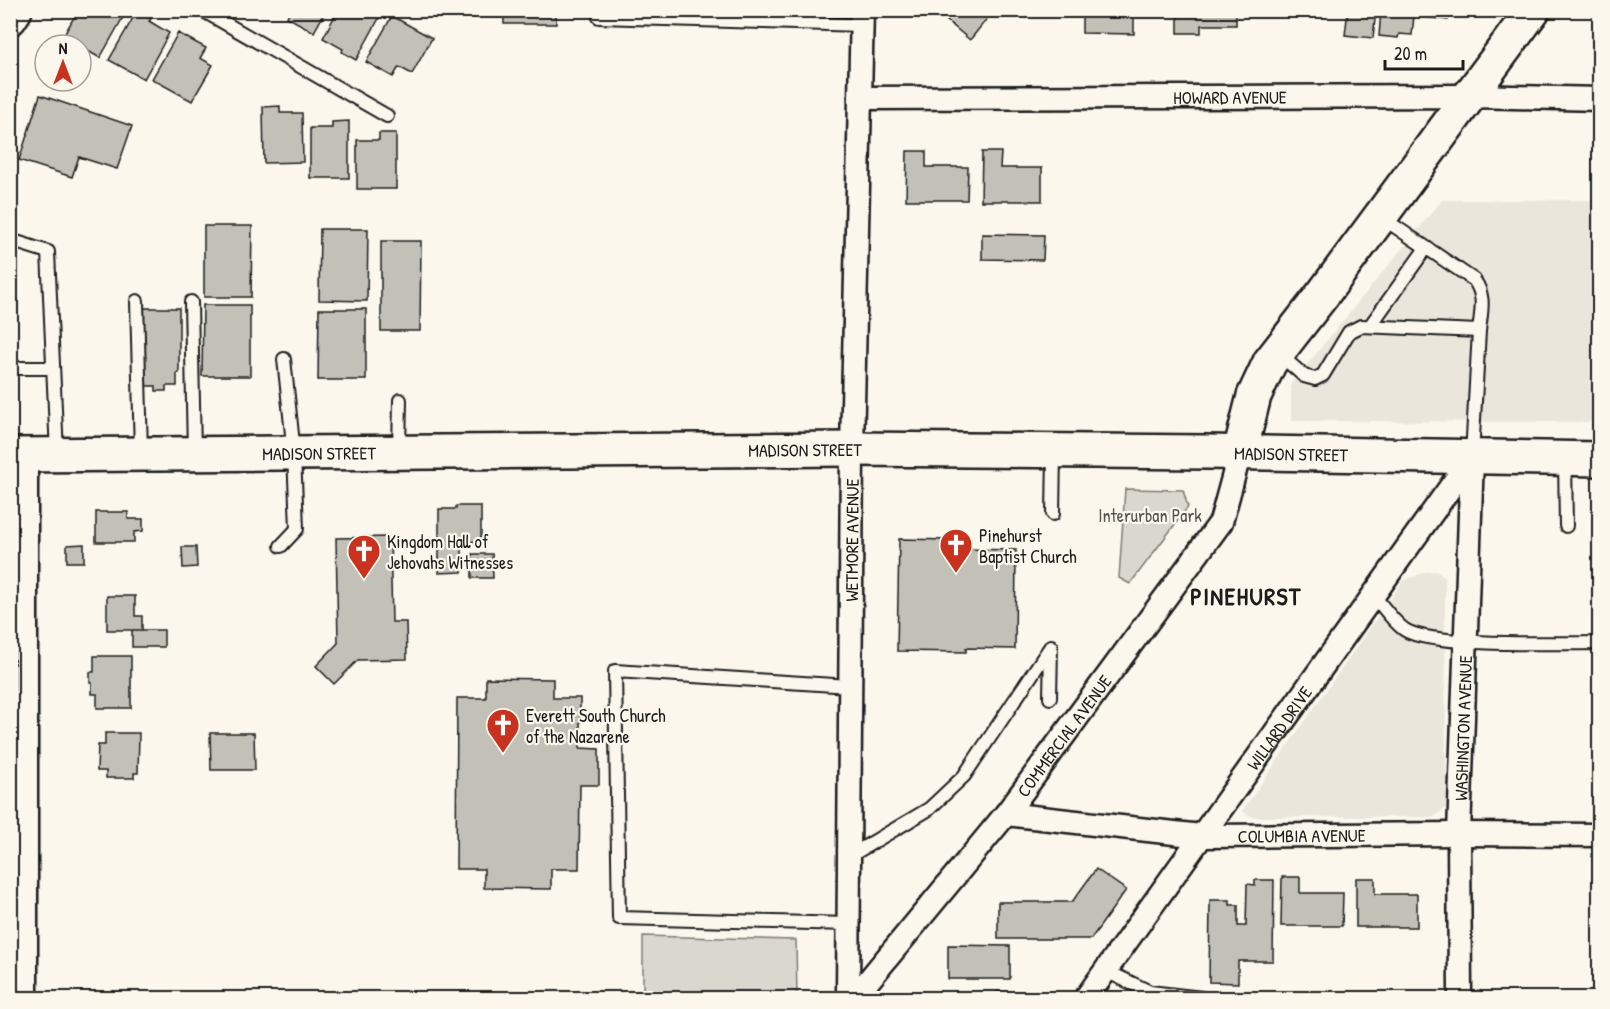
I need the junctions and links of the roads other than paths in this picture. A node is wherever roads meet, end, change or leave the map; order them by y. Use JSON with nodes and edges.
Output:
{"nodes":[{"id":1,"x":15,"y":10,"type":"edge"},
{"id":2,"x":202,"y":10,"type":"edge"},
{"id":3,"x":1533,"y":10,"type":"edge"},
{"id":4,"x":599,"y":17,"type":"dead end"},
{"id":5,"x":10,"y":18,"type":"edge"},
{"id":6,"x":862,"y":18,"type":"edge"},
{"id":7,"x":1471,"y":96,"type":"junction"},
{"id":8,"x":860,"y":98,"type":"junction"},
{"id":9,"x":1599,"y":99,"type":"edge"},
{"id":10,"x":387,"y":116,"type":"dead end"},
{"id":11,"x":1381,"y":217,"type":"junction"},
{"id":12,"x":10,"y":240,"type":"edge"},
{"id":13,"x":1426,"y":248,"type":"junction"},
{"id":14,"x":137,"y":301,"type":"dead end"},
{"id":15,"x":191,"y":302,"type":"dead end"},
{"id":16,"x":1370,"y":326,"type":"junction"},
{"id":17,"x":1479,"y":331,"type":"junction"},
{"id":18,"x":1277,"y":353,"type":"junction"},
{"id":19,"x":284,"y":359,"type":"dead end"},
{"id":20,"x":10,"y":368,"type":"edge"},
{"id":21,"x":53,"y":368,"type":"junction"},
{"id":22,"x":400,"y":400,"type":"dead end"},
{"id":23,"x":852,"y":449,"type":"junction"},
{"id":24,"x":1054,"y":451,"type":"junction"},
{"id":25,"x":399,"y":452,"type":"junction"},
{"id":26,"x":1240,"y":452,"type":"junction"},
{"id":27,"x":294,"y":453,"type":"junction"},
{"id":28,"x":141,"y":454,"type":"junction"},
{"id":29,"x":194,"y":454,"type":"junction"},
{"id":30,"x":31,"y":455,"type":"edge"},
{"id":31,"x":1472,"y":457,"type":"junction"},
{"id":32,"x":1565,"y":459,"type":"junction"},
{"id":33,"x":1599,"y":459,"type":"edge"},
{"id":34,"x":1053,"y":514,"type":"dead end"},
{"id":35,"x":1566,"y":526,"type":"dead end"},
{"id":36,"x":18,"y":535,"type":"edge"},
{"id":37,"x":281,"y":546,"type":"dead end"},
{"id":38,"x":1373,"y":595,"type":"junction"},
{"id":39,"x":1467,"y":641,"type":"junction"},
{"id":40,"x":1599,"y":644,"type":"edge"},
{"id":41,"x":850,"y":686,"type":"junction"},
{"id":42,"x":1050,"y":698,"type":"dead end"},
{"id":43,"x":18,"y":740,"type":"edge"},
{"id":44,"x":1006,"y":814,"type":"junction"},
{"id":45,"x":1459,"y":834,"type":"junction"},
{"id":46,"x":1201,"y":836,"type":"junction"},
{"id":47,"x":1599,"y":836,"type":"edge"},
{"id":48,"x":848,"y":857,"type":"junction"},
{"id":49,"x":18,"y":920,"type":"edge"},
{"id":50,"x":848,"y":924,"type":"junction"},
{"id":51,"x":1106,"y":971,"type":"junction"},
{"id":52,"x":26,"y":999,"type":"edge"},
{"id":53,"x":848,"y":999,"type":"edge"},
{"id":54,"x":854,"y":999,"type":"edge"},
{"id":55,"x":1086,"y":999,"type":"edge"},
{"id":56,"x":1202,"y":999,"type":"edge"},
{"id":57,"x":1460,"y":999,"type":"edge"}],
"edges":[{"from":1,"to":5,"type":"street"},
{"from":2,"to":10,"type":"lane"},
{"from":3,"to":7,"type":"street"},
{"from":4,"to":6,"type":"lane"},
{"from":6,"to":8,"type":"street","name":"WETMORE AVENUE"},
{"from":7,"to":8,"type":"street","name":"HOWARD AVENUE"},
{"from":7,"to":9,"type":"street","name":"HOWARD AVENUE"},
{"from":7,"to":11,"type":"street"},
{"from":8,"to":23,"type":"street","name":"WETMORE AVENUE"},
{"from":11,"to":13,"type":"lane"},
{"from":11,"to":18,"type":"street"},
{"from":12,"to":21,"type":"lane"},
{"from":13,"to":16,"type":"lane"},
{"from":13,"to":17,"type":"lane"},
{"from":14,"to":28,"type":"lane"},
{"from":15,"to":29,"type":"lane"},
{"from":16,"to":17,"type":"lane"},
{"from":16,"to":18,"type":"lane"},
{"from":17,"to":31,"type":"lane"},
{"from":18,"to":26,"type":"street"},
{"from":19,"to":27,"type":"lane"},
{"from":20,"to":21,"type":"lane"},
{"from":21,"to":30,"type":"lane"},
{"from":22,"to":25,"type":"lane"},
{"from":23,"to":24,"type":"street","name":"MADISON STREET"},
{"from":23,"to":25,"type":"street","name":"MADISON STREET"},
{"from":23,"to":41,"type":"street","name":"WETMORE AVENUE"},
{"from":24,"to":26,"type":"street","name":"MADISON STREET"},
{"from":24,"to":34,"type":"lane"},
{"from":25,"to":27,"type":"street","name":"MADISON STREET"},
{"from":26,"to":31,"type":"street","name":"MADISON STREET"},
{"from":26,"to":44,"type":"street","name":"COMMERCIAL AVENUE"},
{"from":27,"to":29,"type":"street","name":"MADISON STREET"},
{"from":27,"to":37,"type":"lane"},
{"from":28,"to":29,"type":"street","name":"MADISON STREET"},
{"from":28,"to":30,"type":"street","name":"MADISON STREET"},
{"from":30,"to":36,"type":"street"},
{"from":31,"to":32,"type":"street","name":"MADISON STREET"},
{"from":31,"to":38,"type":"street","name":"WILLARD DRIVE"},
{"from":31,"to":39,"type":"street","name":"WASHINGTON AVENUE"},
{"from":32,"to":33,"type":"street","name":"MADISON STREET"},
{"from":32,"to":35,"type":"lane"},
{"from":36,"to":43,"type":"street"},
{"from":38,"to":39,"type":"lane"},
{"from":38,"to":46,"type":"street","name":"WILLARD DRIVE"},
{"from":39,"to":40,"type":"lane"},
{"from":39,"to":45,"type":"street","name":"WASHINGTON AVENUE"},
{"from":41,"to":48,"type":"street","name":"WETMORE AVENUE"},
{"from":41,"to":50,"type":"lane"},
{"from":42,"to":48,"type":"lane"},
{"from":43,"to":49,"type":"street"},
{"from":44,"to":46,"type":"street","name":"COLUMBIA AVENUE"},
{"from":44,"to":54,"type":"street","name":"COMMERCIAL AVENUE"},
{"from":45,"to":46,"type":"street","name":"COLUMBIA AVENUE"},
{"from":45,"to":47,"type":"street","name":"COLUMBIA AVENUE"},
{"from":45,"to":57,"type":"street","name":"WASHINGTON AVENUE"},
{"from":46,"to":51,"type":"street","name":"WILLARD DRIVE"},
{"from":48,"to":50,"type":"street","name":"WETMORE AVENUE"},
{"from":49,"to":52,"type":"street"},
{"from":50,"to":53,"type":"street","name":"WETMORE AVENUE"},
{"from":51,"to":55,"type":"street","name":"WILLARD DRIVE"},
{"from":51,"to":56,"type":"lane"}]}
